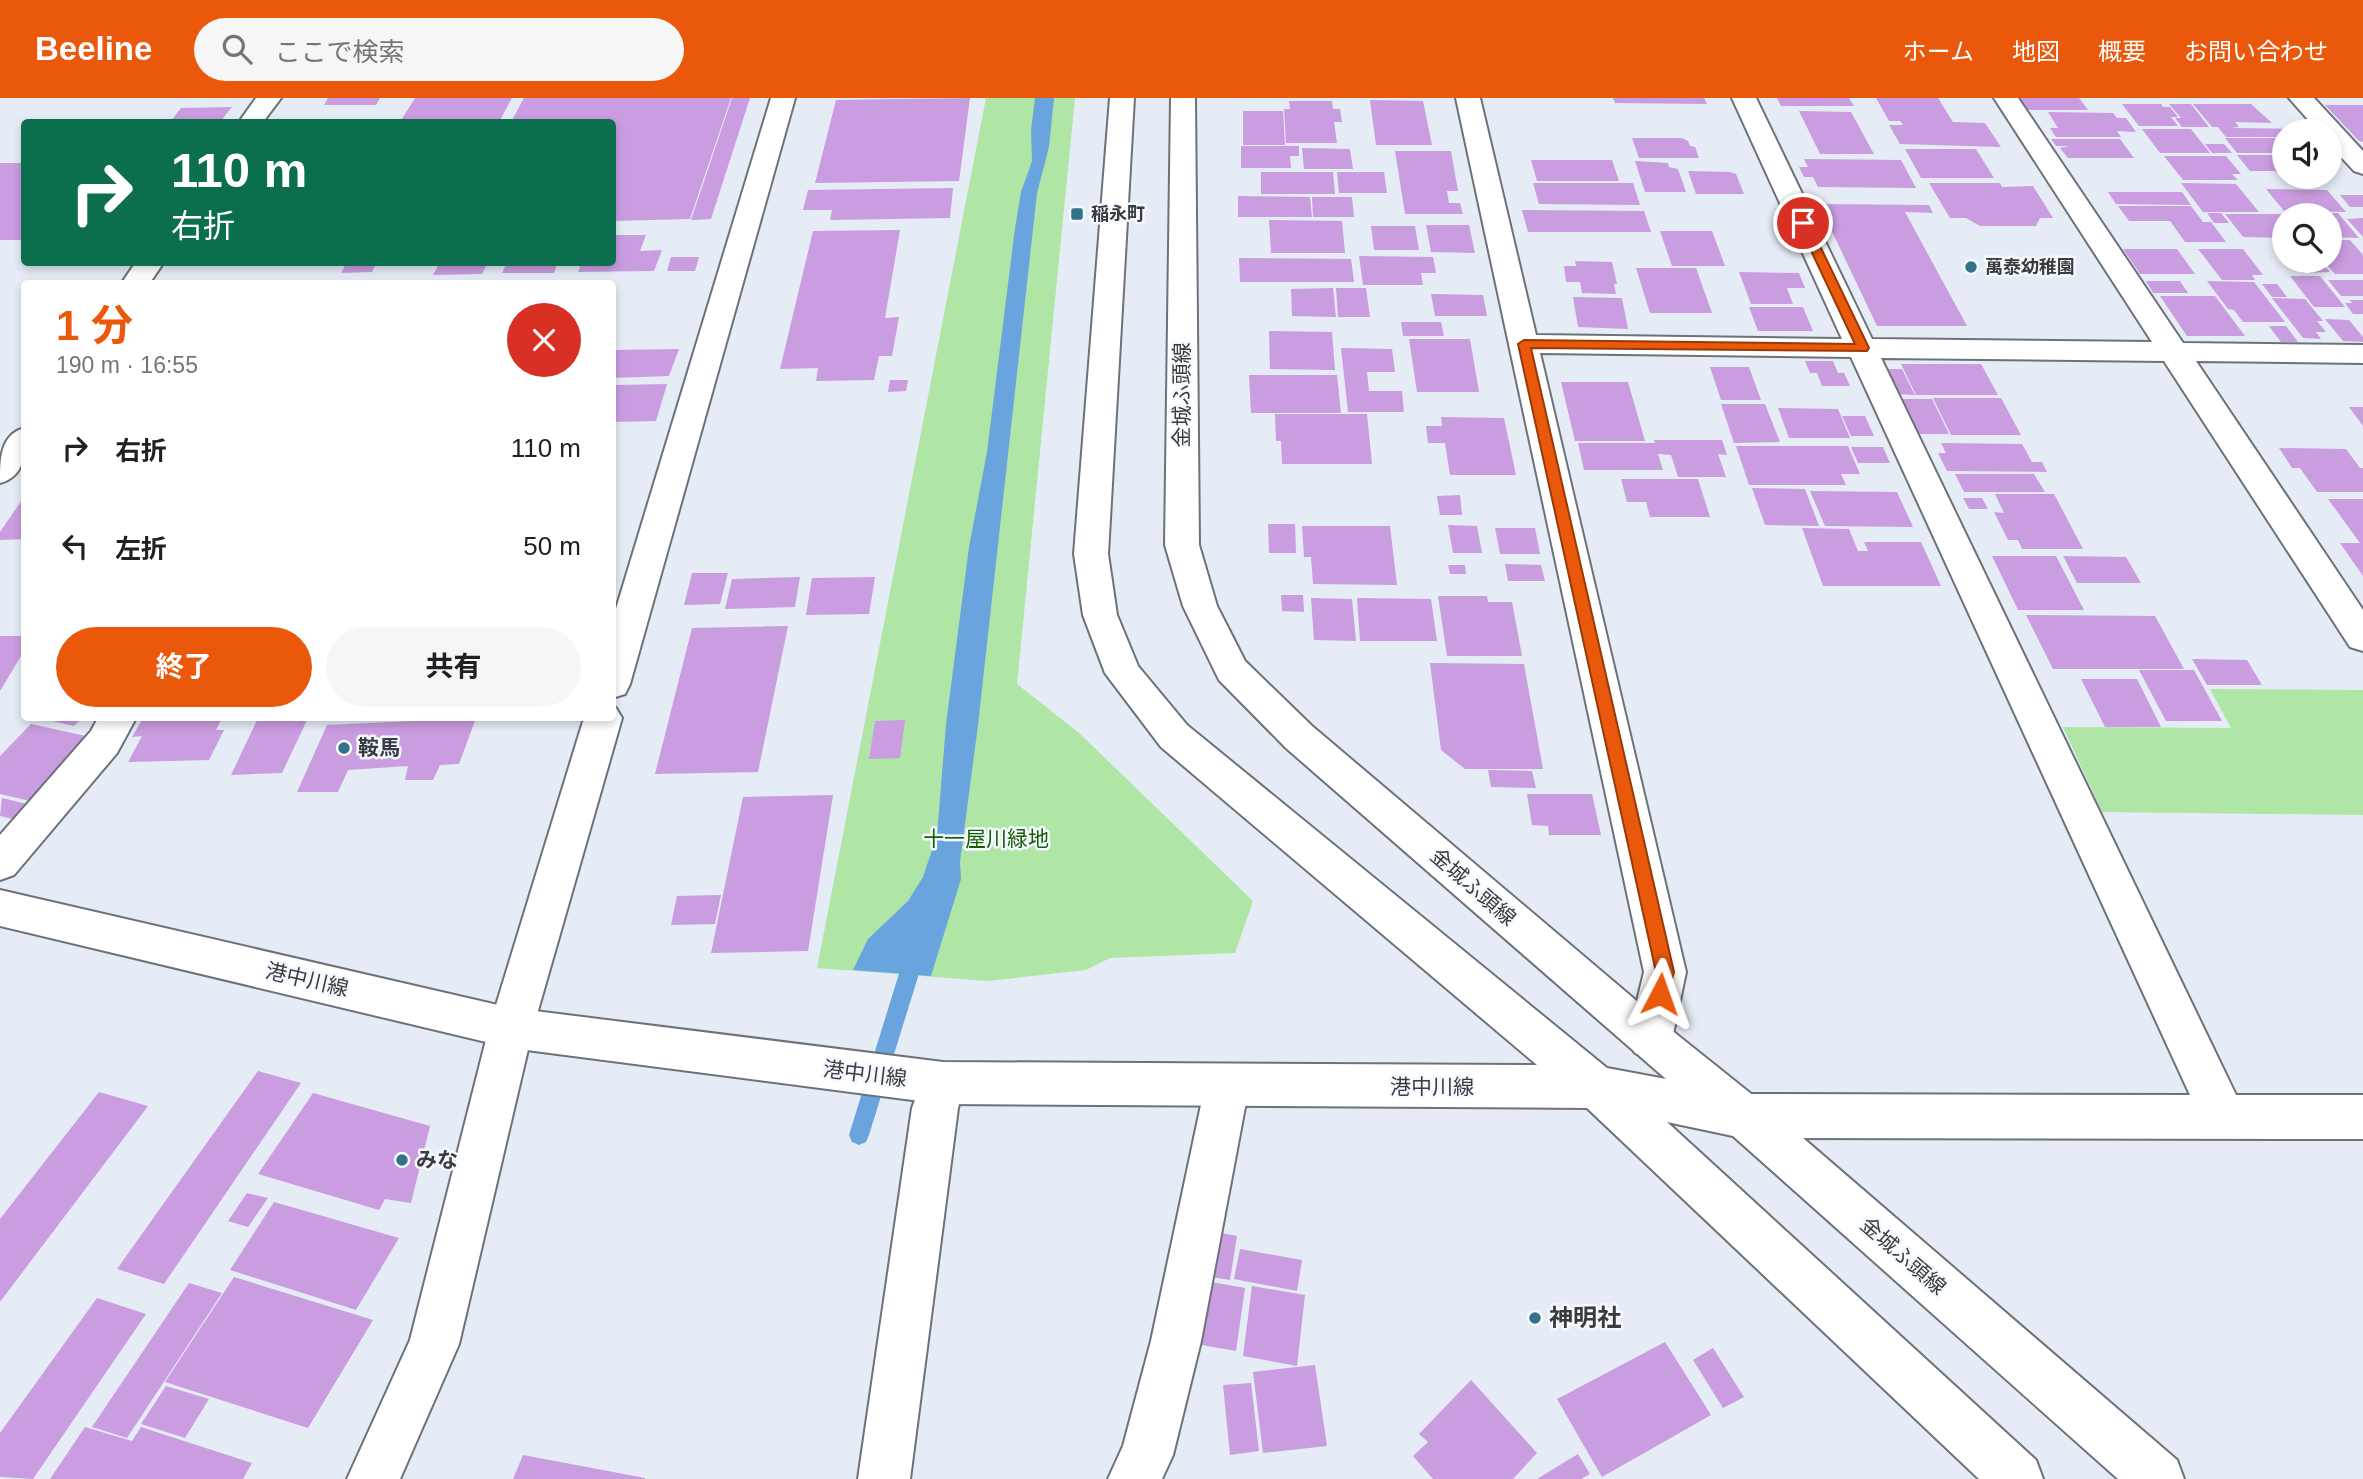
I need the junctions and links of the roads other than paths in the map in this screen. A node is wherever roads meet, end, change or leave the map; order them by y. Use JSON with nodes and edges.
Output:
{"nodes":[{"id":1,"x":268,"y":98,"type":"edge"},
{"id":2,"x":783,"y":98,"type":"edge"},
{"id":3,"x":1122,"y":98,"type":"edge"},
{"id":4,"x":1183,"y":98,"type":"edge"},
{"id":5,"x":1468,"y":98,"type":"edge"},
{"id":6,"x":1744,"y":98,"type":"edge"},
{"id":7,"x":2006,"y":98,"type":"edge"},
{"id":8,"x":2301,"y":98,"type":"edge"},
{"id":9,"x":253,"y":119,"type":"edge"},
{"id":10,"x":2363,"y":166,"type":"edge"},
{"id":11,"x":1524,"y":344,"type":"junction"},
{"id":12,"x":1863,"y":348,"type":"junction"},
{"id":13,"x":2174,"y":352,"type":"junction"},
{"id":14,"x":2363,"y":354,"type":"edge"},
{"id":15,"x":21,"y":442,"type":"edge"},
{"id":16,"x":0,"y":472,"type":"edge"},
{"id":17,"x":2363,"y":638,"type":"edge"},
{"id":18,"x":616,"y":670,"type":"edge"},
{"id":19,"x":115,"y":721,"type":"edge"},
{"id":20,"x":602,"y":721,"type":"edge"},
{"id":21,"x":0,"y":863,"type":"edge"},
{"id":22,"x":0,"y":908,"type":"edge"},
{"id":23,"x":511,"y":1028,"type":"junction"},
{"id":24,"x":1650,"y":1039,"type":"junction"},
{"id":25,"x":927,"y":1082,"type":"junction"},
{"id":26,"x":1227,"y":1086,"type":"junction"},
{"id":27,"x":1595,"y":1087,"type":"junction"},
{"id":28,"x":1744,"y":1116,"type":"junction"},
{"id":29,"x":2223,"y":1117,"type":"junction"},
{"id":30,"x":2363,"y":1117,"type":"edge"},
{"id":31,"x":373,"y":1479,"type":"edge"},
{"id":32,"x":884,"y":1479,"type":"edge"},
{"id":33,"x":1134,"y":1479,"type":"edge"},
{"id":34,"x":2017,"y":1479,"type":"edge"},
{"id":35,"x":2158,"y":1479,"type":"edge"}],
"edges":[{"from":1,"to":9,"type":"street"},
{"from":2,"to":18,"type":"street"},
{"from":3,"to":27,"type":"street"},
{"from":4,"to":24,"type":"street","name":"金城ふ頭線"},
{"from":5,"to":11,"type":"street"},
{"from":6,"to":12,"type":"street"},
{"from":7,"to":13,"type":"street"},
{"from":8,"to":10,"type":"street"},
{"from":11,"to":12,"type":"street"},
{"from":11,"to":24,"type":"street"},
{"from":12,"to":13,"type":"street"},
{"from":12,"to":29,"type":"street"},
{"from":13,"to":14,"type":"street"},
{"from":13,"to":17,"type":"street"},
{"from":15,"to":16,"type":"street"},
{"from":19,"to":21,"type":"street"},
{"from":20,"to":23,"type":"street"},
{"from":22,"to":23,"type":"street","name":"港中川線"},
{"from":23,"to":25,"type":"street","name":"港中川線"},
{"from":23,"to":31,"type":"street"},
{"from":24,"to":28,"type":"street","name":"金城ふ頭線"},
{"from":25,"to":26,"type":"street","name":"港中川線"},
{"from":25,"to":32,"type":"street"},
{"from":26,"to":27,"type":"street","name":"港中川線"},
{"from":26,"to":33,"type":"street"},
{"from":27,"to":28,"type":"street","name":"港中川線"},
{"from":27,"to":34,"type":"street"},
{"from":28,"to":29,"type":"street","name":"港中川線"},
{"from":28,"to":35,"type":"street","name":"金城ふ頭線"},
{"from":29,"to":30,"type":"street","name":"港中川線"}]}
